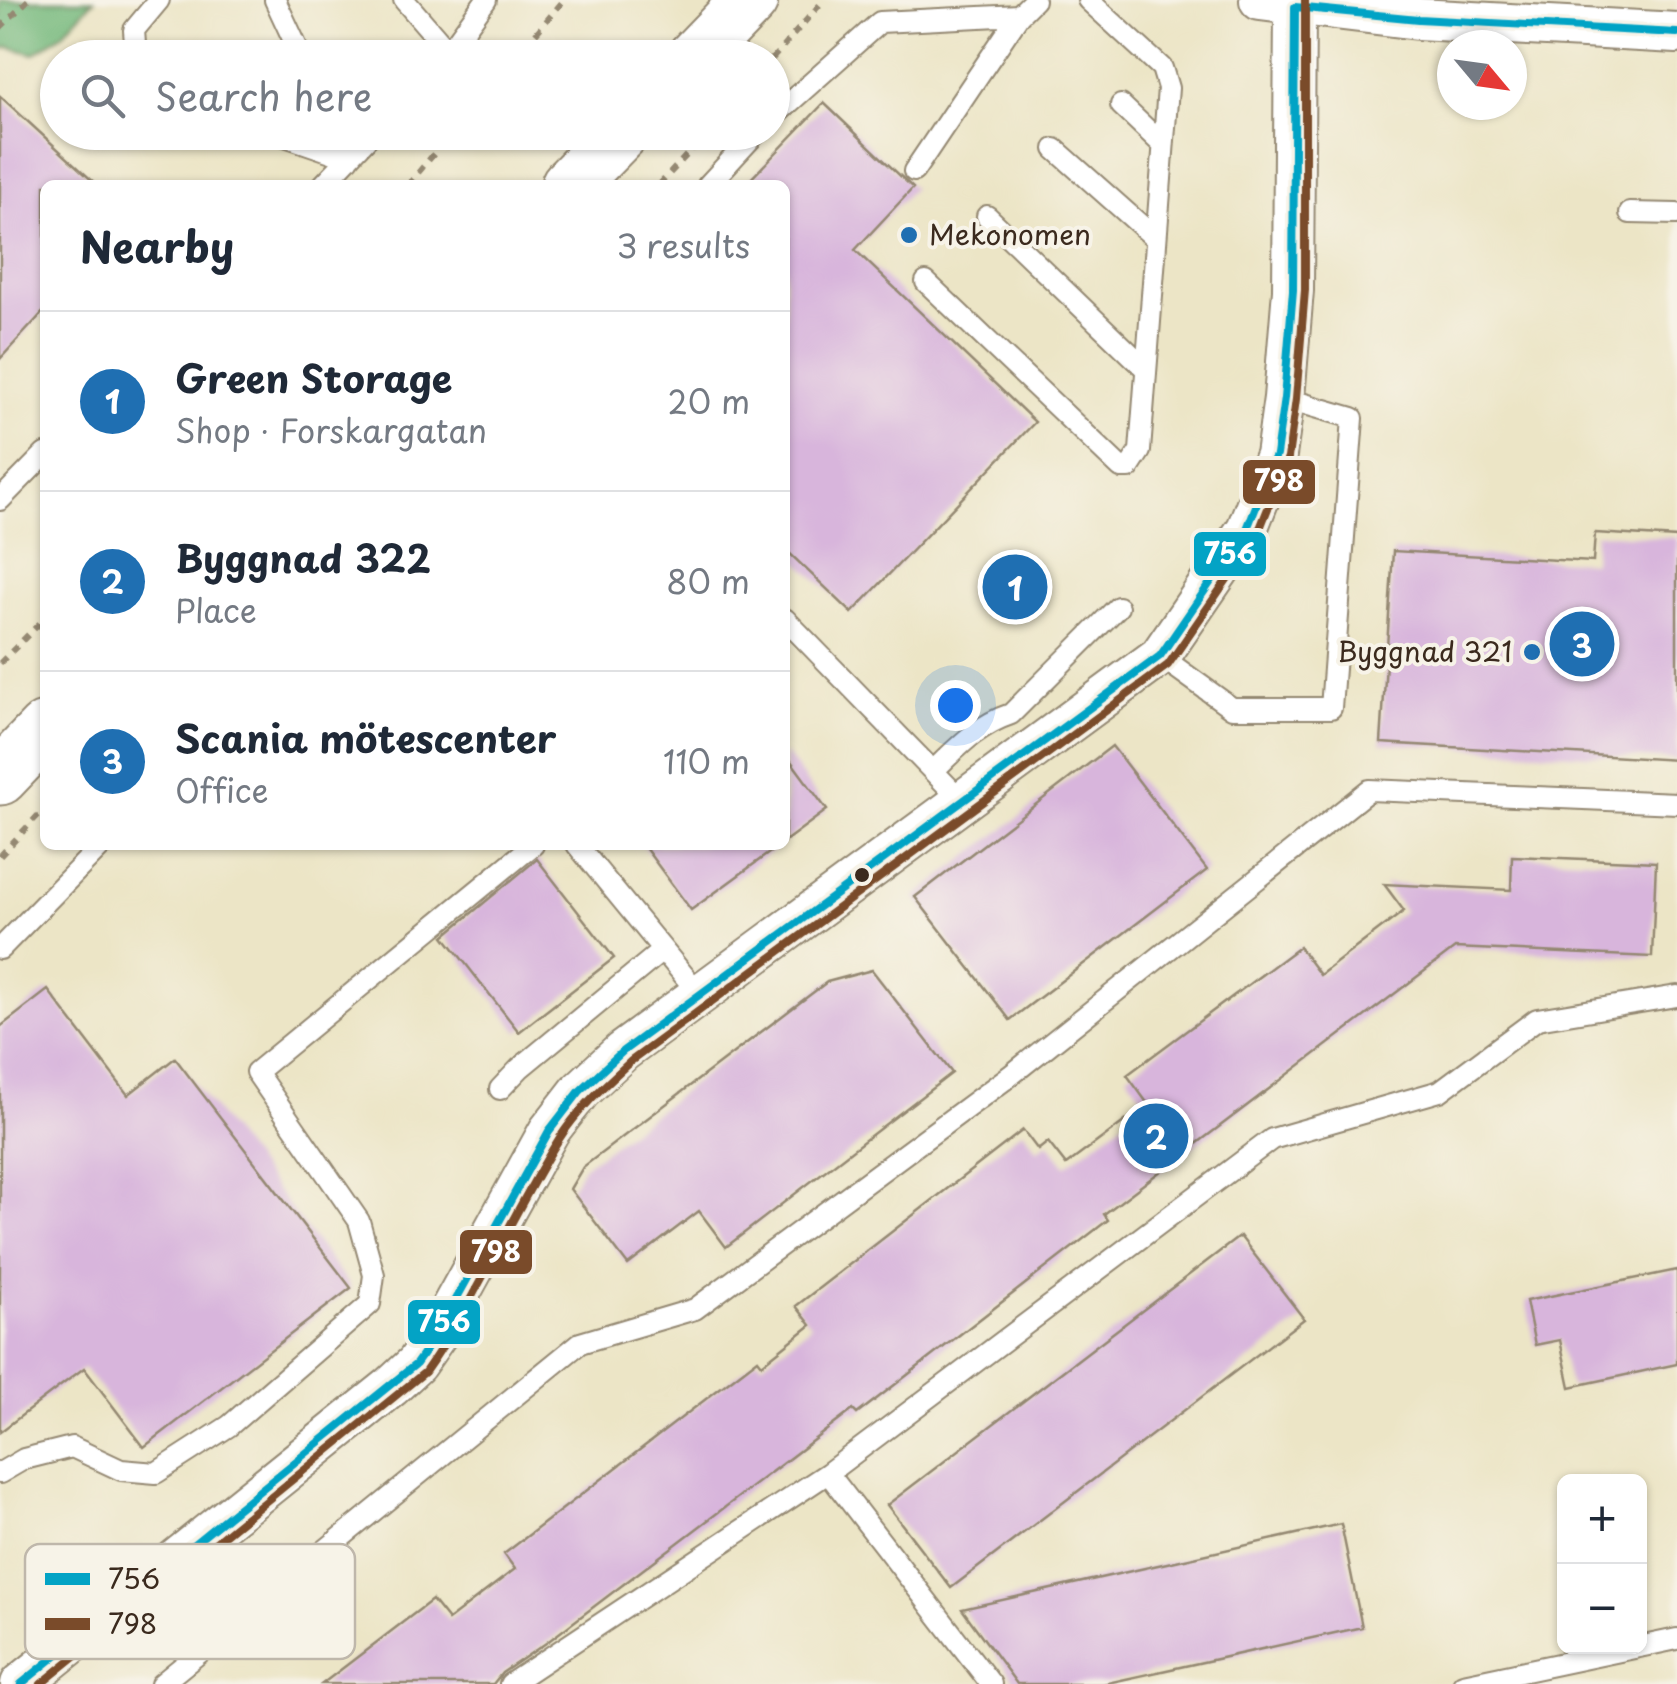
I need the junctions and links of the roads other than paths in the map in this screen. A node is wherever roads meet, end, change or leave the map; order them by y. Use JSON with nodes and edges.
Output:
{"nodes":[{"id":1,"x":159,"y":0,"type":"edge"},
{"id":2,"x":275,"y":0,"type":"edge"},
{"id":3,"x":404,"y":0,"type":"edge"},
{"id":4,"x":486,"y":0,"type":"edge"},
{"id":5,"x":705,"y":0,"type":"edge"},
{"id":6,"x":750,"y":0,"type":"edge"},
{"id":7,"x":1088,"y":0,"type":"edge"},
{"id":8,"x":1282,"y":2,"type":"edge"},
{"id":9,"x":1026,"y":8,"type":"edge"},
{"id":10,"x":1419,"y":9,"type":"edge"},
{"id":11,"x":1677,"y":32,"type":"edge"},
{"id":12,"x":135,"y":40,"type":"edge"},
{"id":13,"x":294,"y":40,"type":"edge"},
{"id":14,"x":435,"y":40,"type":"edge"},
{"id":15,"x":457,"y":40,"type":"edge"},
{"id":16,"x":673,"y":40,"type":"edge"},
{"id":17,"x":711,"y":40,"type":"edge"},
{"id":18,"x":790,"y":102,"type":"edge"},
{"id":19,"x":1121,"y":104,"type":"dead end"},
{"id":20,"x":1163,"y":145,"type":"junction"},
{"id":21,"x":1054,"y":148,"type":"dead end"},
{"id":22,"x":326,"y":150,"type":"edge"},
{"id":23,"x":346,"y":150,"type":"edge"},
{"id":24,"x":356,"y":150,"type":"edge"},
{"id":25,"x":584,"y":150,"type":"edge"},
{"id":26,"x":603,"y":150,"type":"edge"},
{"id":27,"x":741,"y":150,"type":"edge"},
{"id":28,"x":349,"y":158,"type":"junction"},
{"id":29,"x":914,"y":171,"type":"dead end"},
{"id":30,"x":329,"y":180,"type":"edge"},
{"id":31,"x":560,"y":180,"type":"edge"},
{"id":32,"x":574,"y":180,"type":"edge"},
{"id":33,"x":713,"y":180,"type":"edge"},
{"id":34,"x":1630,"y":213,"type":"dead end"},
{"id":35,"x":1677,"y":214,"type":"edge"},
{"id":36,"x":987,"y":216,"type":"dead end"},
{"id":37,"x":1156,"y":238,"type":"junction"},
{"id":38,"x":926,"y":282,"type":"dead end"},
{"id":39,"x":1146,"y":369,"type":"junction"},
{"id":40,"x":1284,"y":398,"type":"junction"},
{"id":41,"x":40,"y":459,"type":"edge"},
{"id":42,"x":0,"y":500,"type":"edge"},
{"id":43,"x":1118,"y":607,"type":"dead end"},
{"id":44,"x":790,"y":624,"type":"edge"},
{"id":45,"x":1160,"y":656,"type":"junction"},
{"id":46,"x":40,"y":735,"type":"edge"},
{"id":47,"x":933,"y":771,"type":"junction"},
{"id":48,"x":0,"y":777,"type":"edge"},
{"id":49,"x":962,"y":801,"type":"junction"},
{"id":50,"x":1677,"y":803,"type":"edge"},
{"id":51,"x":97,"y":850,"type":"edge"},
{"id":52,"x":527,"y":850,"type":"edge"},
{"id":53,"x":581,"y":850,"type":"edge"},
{"id":54,"x":0,"y":948,"type":"edge"},
{"id":55,"x":663,"y":950,"type":"junction"},
{"id":56,"x":700,"y":995,"type":"junction"},
{"id":57,"x":1677,"y":996,"type":"edge"},
{"id":58,"x":500,"y":1089,"type":"dead end"},
{"id":59,"x":0,"y":1473,"type":"edge"},
{"id":60,"x":828,"y":1473,"type":"junction"},
{"id":61,"x":194,"y":1544,"type":"edge"},
{"id":62,"x":333,"y":1544,"type":"edge"},
{"id":63,"x":1677,"y":1639,"type":"edge"},
{"id":64,"x":52,"y":1659,"type":"edge"},
{"id":65,"x":192,"y":1659,"type":"edge"},
{"id":66,"x":21,"y":1684,"type":"edge"},
{"id":67,"x":161,"y":1684,"type":"edge"},
{"id":68,"x":510,"y":1684,"type":"edge"},
{"id":69,"x":990,"y":1684,"type":"edge"},
{"id":70,"x":1463,"y":1684,"type":"edge"}],
"edges":[{"from":1,"to":12,"type":"lane"},
{"from":2,"to":13,"type":"lane"},
{"from":3,"to":14,"type":"lane"},
{"from":4,"to":15,"type":"lane"},
{"from":5,"to":16,"type":"main road"},
{"from":6,"to":17,"type":"main road"},
{"from":7,"to":20,"type":"lane"},
{"from":8,"to":10,"type":"street"},
{"from":8,"to":40,"type":"street"},
{"from":9,"to":18,"type":"lane"},
{"from":9,"to":29,"type":"lane"},
{"from":10,"to":11,"type":"street"},
{"from":19,"to":20,"type":"lane"},
{"from":20,"to":37,"type":"lane"},
{"from":21,"to":37,"type":"lane"},
{"from":22,"to":28,"type":"lane"},
{"from":23,"to":28,"type":"lane"},
{"from":24,"to":28,"type":"lane"},
{"from":25,"to":31,"type":"main road"},
{"from":26,"to":32,"type":"main road"},
{"from":27,"to":33,"type":"lane"},
{"from":28,"to":30,"type":"lane"},
{"from":34,"to":35,"type":"lane"},
{"from":36,"to":39,"type":"lane"},
{"from":37,"to":39,"type":"lane"},
{"from":38,"to":39,"type":"lane"},
{"from":40,"to":45,"type":"street"},
{"from":40,"to":45,"type":"lane"},
{"from":41,"to":42,"type":"lane"},
{"from":43,"to":47,"type":"lane"},
{"from":44,"to":47,"type":"lane"},
{"from":45,"to":49,"type":"street"},
{"from":46,"to":48,"type":"main road"},
{"from":47,"to":49,"type":"lane"},
{"from":49,"to":56,"type":"street"},
{"from":50,"to":62,"type":"lane"},
{"from":51,"to":54,"type":"lane"},
{"from":52,"to":59,"type":"lane"},
{"from":53,"to":55,"type":"lane"},
{"from":55,"to":56,"type":"lane"},
{"from":55,"to":58,"type":"lane"},
{"from":56,"to":61,"type":"street"},
{"from":57,"to":60,"type":"lane"},
{"from":60,"to":68,"type":"lane"},
{"from":60,"to":69,"type":"lane"},
{"from":63,"to":70,"type":"lane"},
{"from":64,"to":66,"type":"street"},
{"from":65,"to":67,"type":"lane"}]}
